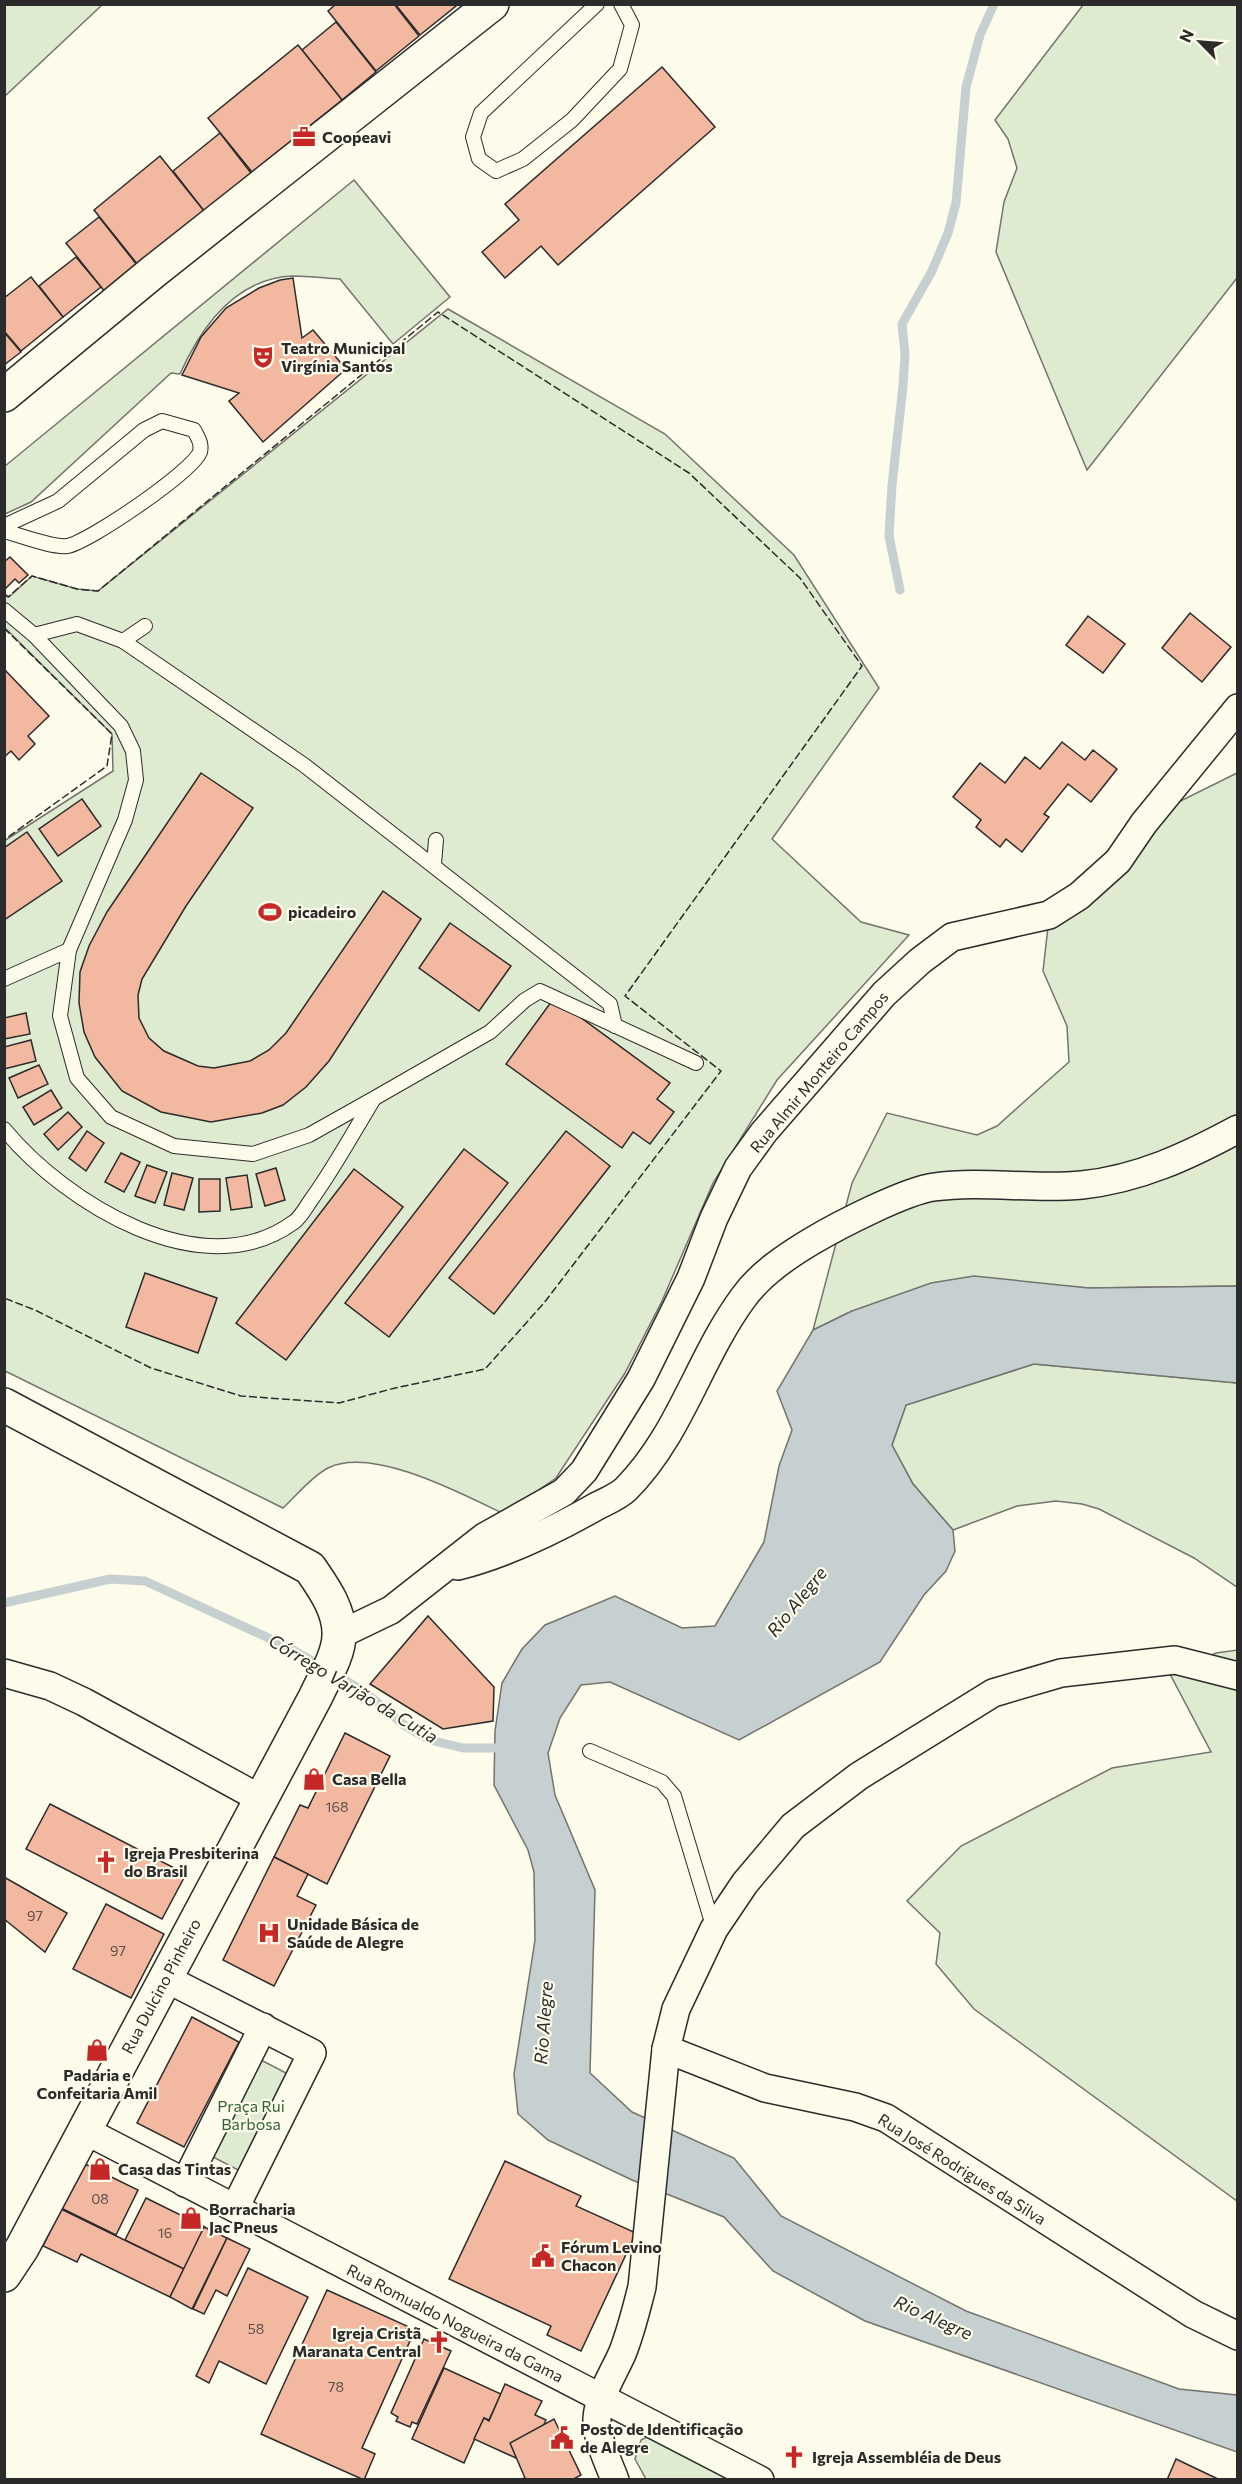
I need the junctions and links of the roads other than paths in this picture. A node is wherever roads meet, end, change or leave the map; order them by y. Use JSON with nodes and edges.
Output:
{"nodes":[{"id":1,"x":492,"y":4,"type":"edge"},
{"id":2,"x":597,"y":4,"type":"edge"},
{"id":3,"x":621,"y":4,"type":"edge"},
{"id":4,"x":4,"y":395,"type":"edge"},
{"id":5,"x":4,"y":526,"type":"edge"},
{"id":6,"x":4,"y":531,"type":"edge"},
{"id":7,"x":4,"y":610,"type":"edge"},
{"id":8,"x":145,"y":626,"type":"dead end"},
{"id":9,"x":34,"y":634,"type":"junction"},
{"id":10,"x":123,"y":641,"type":"junction"},
{"id":11,"x":1238,"y":708,"type":"edge"},
{"id":12,"x":436,"y":840,"type":"dead end"},
{"id":13,"x":434,"y":864,"type":"junction"},
{"id":14,"x":69,"y":950,"type":"junction"},
{"id":15,"x":4,"y":979,"type":"edge"},
{"id":16,"x":615,"y":1026,"type":"junction"},
{"id":17,"x":696,"y":1063,"type":"dead end"},
{"id":18,"x":373,"y":1099,"type":"junction"},
{"id":19,"x":4,"y":1129,"type":"edge"},
{"id":20,"x":1238,"y":1129,"type":"edge"},
{"id":21,"x":4,"y":1405,"type":"edge"},
{"id":22,"x":439,"y":1570,"type":"junction"},
{"id":23,"x":336,"y":1648,"type":"junction"},
{"id":24,"x":4,"y":1673,"type":"edge"},
{"id":25,"x":1238,"y":1677,"type":"edge"},
{"id":26,"x":590,"y":1750,"type":"dead end"},
{"id":27,"x":261,"y":1799,"type":"junction"},
{"id":28,"x":714,"y":1929,"type":"junction"},
{"id":29,"x":165,"y":1978,"type":"junction"},
{"id":30,"x":263,"y":2027,"type":"junction"},
{"id":31,"x":666,"y":2049,"type":"junction"},
{"id":32,"x":84,"y":2130,"type":"junction"},
{"id":33,"x":185,"y":2183,"type":"junction"},
{"id":34,"x":235,"y":2208,"type":"junction"},
{"id":35,"x":4,"y":2275,"type":"edge"},
{"id":36,"x":1238,"y":2336,"type":"edge"},
{"id":37,"x":601,"y":2398,"type":"junction"},
{"id":38,"x":615,"y":2480,"type":"edge"},
{"id":39,"x":760,"y":2480,"type":"edge"}],
"edges":[{"from":1,"to":4,"type":"highway"},
{"from":2,"to":3,"type":"lane"},
{"from":5,"to":6,"type":"lane"},
{"from":7,"to":9,"type":"lane"},
{"from":8,"to":10,"type":"lane"},
{"from":9,"to":10,"type":"lane"},
{"from":9,"to":14,"type":"lane"},
{"from":10,"to":13,"type":"lane"},
{"from":11,"to":22,"type":"street","name":"Rua Almir Monteiro Campos"},
{"from":12,"to":13,"type":"lane"},
{"from":13,"to":16,"type":"lane"},
{"from":14,"to":15,"type":"lane"},
{"from":14,"to":18,"type":"lane"},
{"from":16,"to":17,"type":"lane"},
{"from":16,"to":18,"type":"lane"},
{"from":18,"to":19,"type":"lane"},
{"from":20,"to":22,"type":"street"},
{"from":21,"to":23,"type":"highway"},
{"from":22,"to":23,"type":"street","name":"Rua Almir Monteiro Campos"},
{"from":23,"to":27,"type":"highway","name":"Rua Dulcino Pinheiro"},
{"from":24,"to":27,"type":"street"},
{"from":25,"to":28,"type":"street"},
{"from":26,"to":28,"type":"lane"},
{"from":27,"to":29,"type":"highway","name":"Rua Dulcino Pinheiro"},
{"from":28,"to":31,"type":"street"},
{"from":29,"to":30,"type":"street"},
{"from":29,"to":32,"type":"highway","name":"Rua Dulcino Pinheiro"},
{"from":30,"to":33,"type":"street"},
{"from":30,"to":34,"type":"street"},
{"from":31,"to":36,"type":"street","name":"Rua José Rodrigues da Silva"},
{"from":31,"to":37,"type":"street"},
{"from":32,"to":33,"type":"street"},
{"from":32,"to":35,"type":"highway","name":"Rua Dulcino Pinheiro"},
{"from":33,"to":34,"type":"street"},
{"from":34,"to":37,"type":"street","name":"Rua Romualdo Nogueira da Gama"},
{"from":37,"to":38,"type":"street"},
{"from":37,"to":39,"type":"street","name":"Rua Romualdo Nogueira da Gama"}]}
